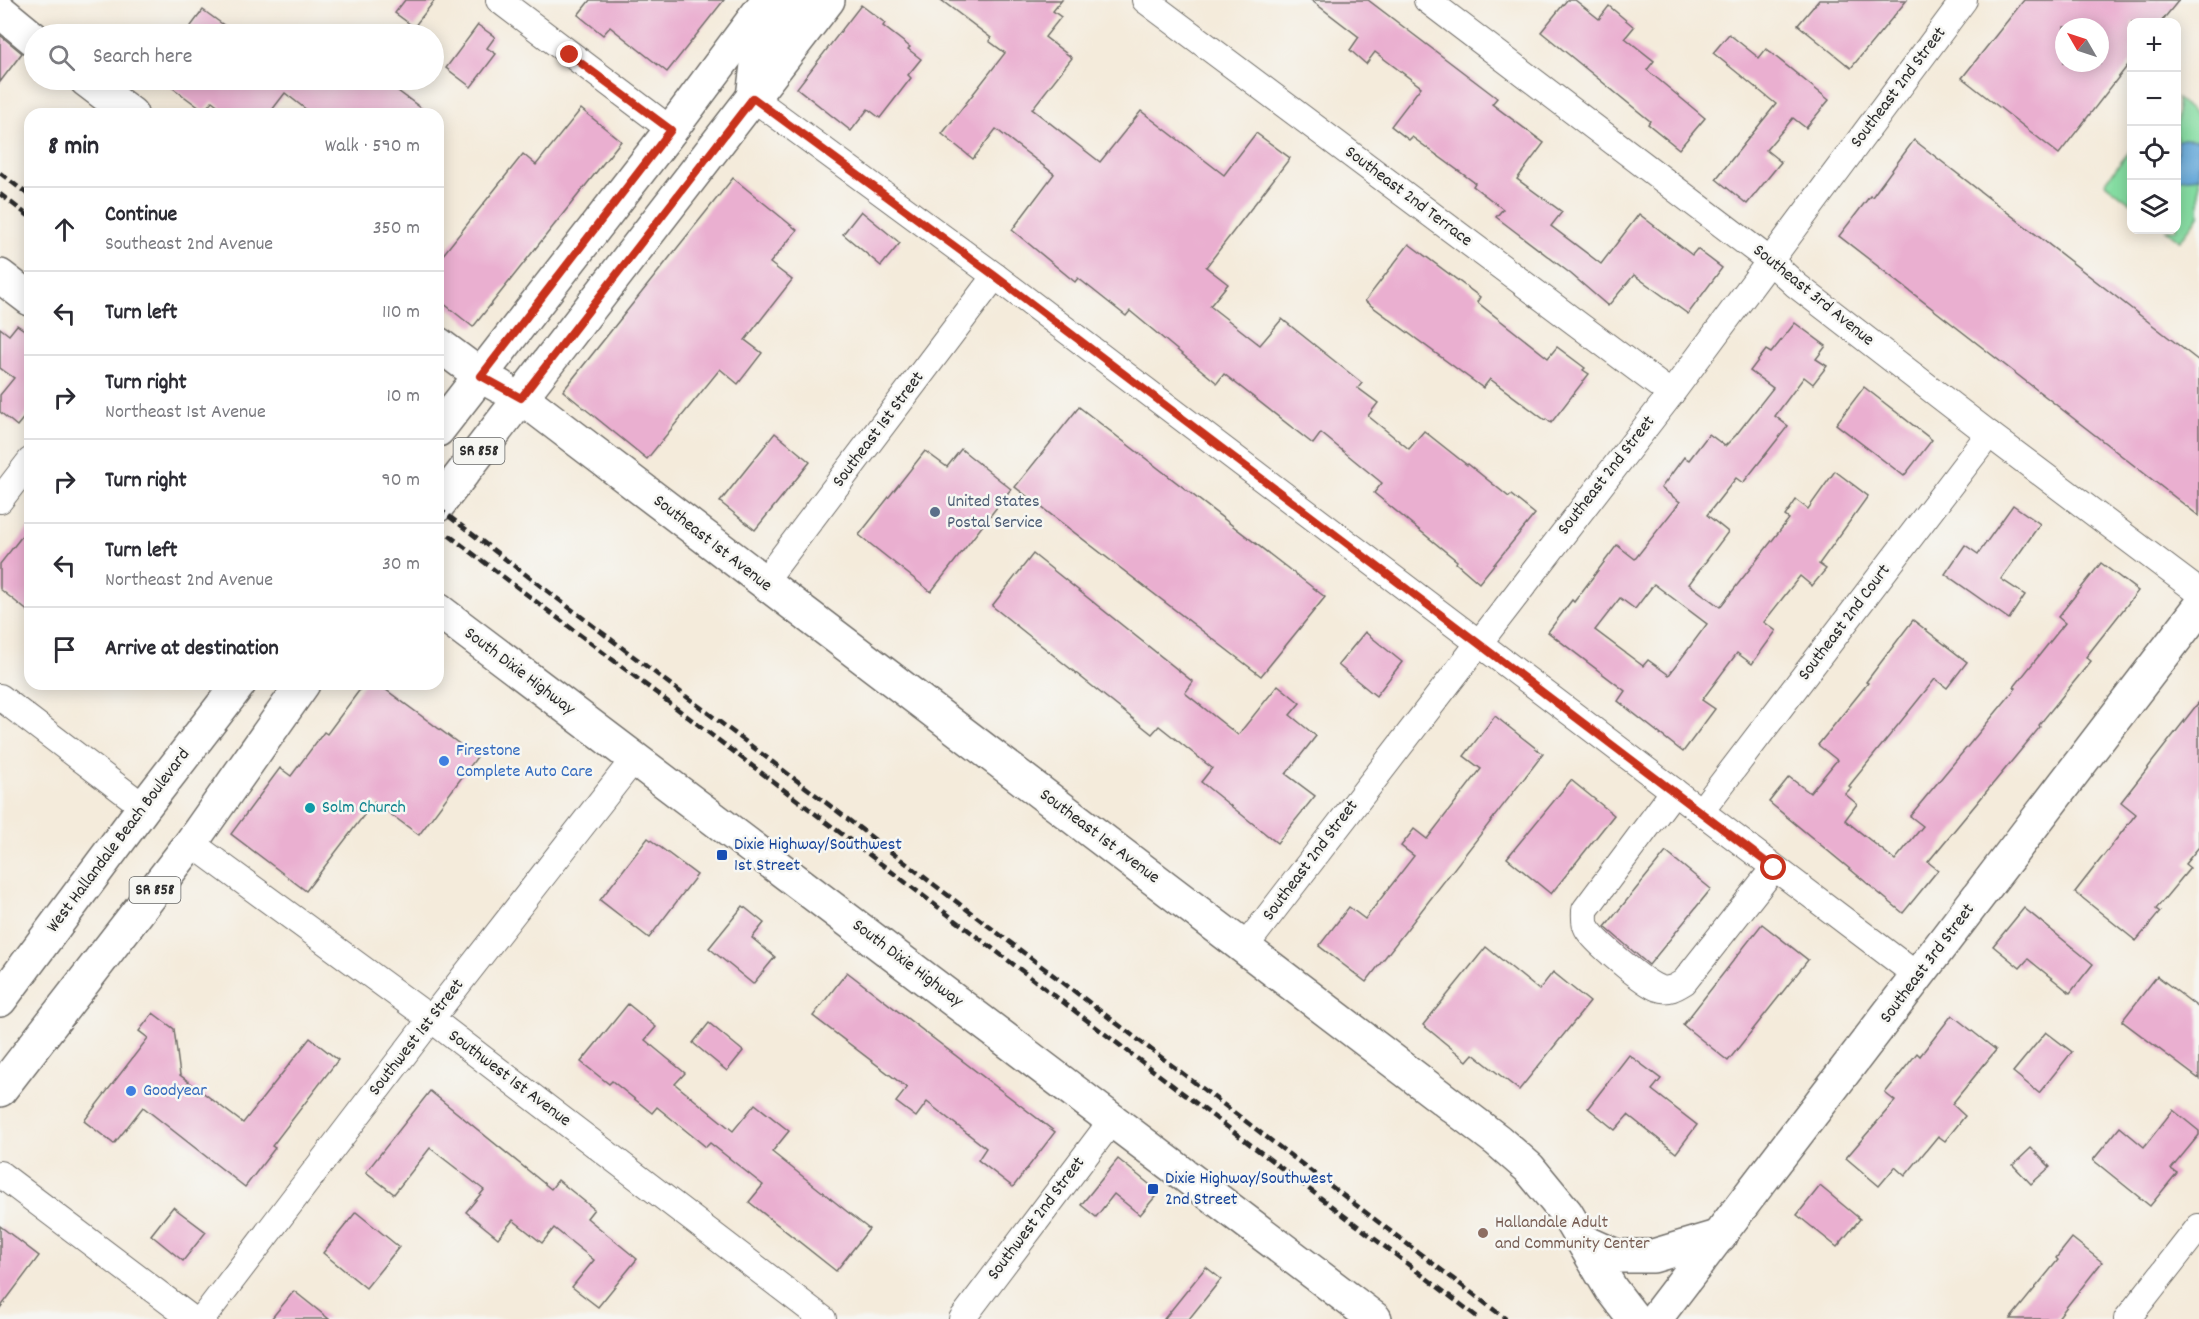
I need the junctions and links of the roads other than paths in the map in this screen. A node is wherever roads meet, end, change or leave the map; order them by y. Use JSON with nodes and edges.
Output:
{"nodes":[{"id":1,"x":498,"y":0,"type":"edge"},
{"id":2,"x":768,"y":0,"type":"edge"},
{"id":3,"x":795,"y":0,"type":"edge"},
{"id":4,"x":828,"y":0,"type":"edge"},
{"id":5,"x":1145,"y":0,"type":"edge"},
{"id":6,"x":1427,"y":0,"type":"edge"},
{"id":7,"x":1964,"y":0,"type":"edge"},
{"id":8,"x":0,"y":11,"type":"edge"},
{"id":9,"x":24,"y":31,"type":"edge"},
{"id":10,"x":99,"y":90,"type":"edge"},
{"id":11,"x":753,"y":98,"type":"junction"},
{"id":12,"x":123,"y":108,"type":"edge"},
{"id":13,"x":671,"y":130,"type":"junction"},
{"id":14,"x":1770,"y":261,"type":"junction"},
{"id":15,"x":0,"y":276,"type":"edge"},
{"id":16,"x":995,"y":276,"type":"junction"},
{"id":17,"x":24,"y":294,"type":"edge"},
{"id":18,"x":444,"y":348,"type":"edge"},
{"id":19,"x":481,"y":376,"type":"junction"},
{"id":20,"x":1671,"y":394,"type":"junction"},
{"id":21,"x":521,"y":398,"type":"junction"},
{"id":22,"x":444,"y":422,"type":"edge"},
{"id":23,"x":1989,"y":434,"type":"junction"},
{"id":24,"x":24,"y":469,"type":"edge"},
{"id":25,"x":444,"y":497,"type":"edge"},
{"id":26,"x":0,"y":500,"type":"edge"},
{"id":27,"x":763,"y":583,"type":"junction"},
{"id":28,"x":2199,"y":592,"type":"edge"},
{"id":29,"x":2199,"y":608,"type":"edge"},
{"id":30,"x":444,"y":615,"type":"edge"},
{"id":31,"x":1478,"y":643,"type":"junction"},
{"id":32,"x":234,"y":690,"type":"edge"},
{"id":33,"x":299,"y":690,"type":"edge"},
{"id":34,"x":0,"y":697,"type":"edge"},
{"id":35,"x":634,"y":759,"type":"junction"},
{"id":36,"x":1674,"y":791,"type":"junction"},
{"id":37,"x":144,"y":807,"type":"junction"},
{"id":38,"x":1701,"y":811,"type":"junction"},
{"id":39,"x":191,"y":843,"type":"junction"},
{"id":40,"x":1774,"y":868,"type":"junction"},
{"id":41,"x":1244,"y":948,"type":"junction"},
{"id":42,"x":1918,"y":977,"type":"junction"},
{"id":43,"x":0,"y":1000,"type":"edge"},
{"id":44,"x":430,"y":1019,"type":"junction"},
{"id":45,"x":0,"y":1090,"type":"edge"},
{"id":46,"x":1113,"y":1119,"type":"junction"},
{"id":47,"x":0,"y":1174,"type":"edge"},
{"id":48,"x":2199,"y":1227,"type":"edge"},
{"id":49,"x":1720,"y":1236,"type":"junction"},
{"id":50,"x":1585,"y":1242,"type":"junction"},
{"id":51,"x":192,"y":1319,"type":"edge"},
{"id":52,"x":202,"y":1319,"type":"edge"},
{"id":53,"x":823,"y":1319,"type":"edge"},
{"id":54,"x":962,"y":1319,"type":"edge"},
{"id":55,"x":1375,"y":1319,"type":"edge"},
{"id":56,"x":1634,"y":1319,"type":"edge"},
{"id":57,"x":1655,"y":1319,"type":"edge"},
{"id":58,"x":2127,"y":1319,"type":"edge"}],
"edges":[{"from":1,"to":13,"type":"street"},
{"from":2,"to":13,"type":"main road","number":"SR 858"},
{"from":3,"to":11,"type":"main road"},
{"from":4,"to":11,"type":"main road","number":"SR 858"},
{"from":5,"to":20,"type":"street","name":"Southeast 2nd Terrace"},
{"from":6,"to":14,"type":"street","name":"Southeast 3rd Avenue"},
{"from":7,"to":14,"type":"street","name":"Southeast 2nd Street"},
{"from":8,"to":9,"type":"main road"},
{"from":10,"to":12,"type":"main road"},
{"from":11,"to":16,"type":"street"},
{"from":11,"to":21,"type":"main road","number":"SR 858"},
{"from":13,"to":19,"type":"main road","number":"SR 858"},
{"from":14,"to":20,"type":"street","name":"Southeast 2nd Street"},
{"from":14,"to":23,"type":"street","name":"Southeast 3rd Avenue"},
{"from":15,"to":17,"type":"main road"},
{"from":16,"to":27,"type":"street","name":"Southeast 1st Street"},
{"from":16,"to":31,"type":"street"},
{"from":18,"to":19,"type":"main road","name":"Southeast 1st Avenue"},
{"from":19,"to":21,"type":"main road","name":"Southeast 1st Avenue"},
{"from":19,"to":22,"type":"main road","number":"SR 858"},
{"from":20,"to":31,"type":"street","name":"Southeast 2nd Street"},
{"from":21,"to":25,"type":"main road","number":"SR 858"},
{"from":21,"to":27,"type":"main road","name":"Southeast 1st Avenue"},
{"from":23,"to":28,"type":"street","name":"Southeast 3rd Avenue"},
{"from":23,"to":38,"type":"street","name":"Southeast 2nd Court"},
{"from":24,"to":26,"type":"street"},
{"from":27,"to":41,"type":"main road","name":"Southeast 1st Avenue"},
{"from":29,"to":42,"type":"main road","name":"Southeast 3rd Street"},
{"from":30,"to":35,"type":"main road","name":"South Dixie Highway"},
{"from":31,"to":36,"type":"street"},
{"from":31,"to":41,"type":"street","name":"Southeast 2nd Street"},
{"from":32,"to":37,"type":"main road","name":"West Hallandale Beach Boulevard"},
{"from":33,"to":39,"type":"main road","number":"SR 858"},
{"from":34,"to":37,"type":"street"},
{"from":35,"to":44,"type":"street","name":"Southwest 1st Street"},
{"from":35,"to":46,"type":"main road","name":"South Dixie Highway"},
{"from":36,"to":38,"type":"street"},
{"from":36,"to":40,"type":"street"},
{"from":37,"to":43,"type":"main road","name":"West Hallandale Beach Boulevard"},
{"from":38,"to":40,"type":"street"},
{"from":39,"to":44,"type":"street","name":"Southwest 1st Avenue"},
{"from":39,"to":45,"type":"main road","number":"SR 858"},
{"from":40,"to":42,"type":"street"},
{"from":41,"to":50,"type":"main road","name":"Southeast 1st Avenue"},
{"from":42,"to":49,"type":"main road","name":"Southeast 3rd Street"},
{"from":44,"to":52,"type":"street","name":"Southwest 1st Street"},
{"from":44,"to":53,"type":"street","name":"Southwest 1st Avenue"},
{"from":46,"to":54,"type":"street","name":"Southwest 2nd Street"},
{"from":46,"to":55,"type":"main road","name":"South Dixie Highway"},
{"from":47,"to":51,"type":"street"},
{"from":48,"to":58,"type":"street"},
{"from":49,"to":50,"type":"main road"},
{"from":49,"to":57,"type":"main road","name":"Southeast 3rd Street"},
{"from":50,"to":56,"type":"main road","name":"Southeast 1st Avenue"}]}
